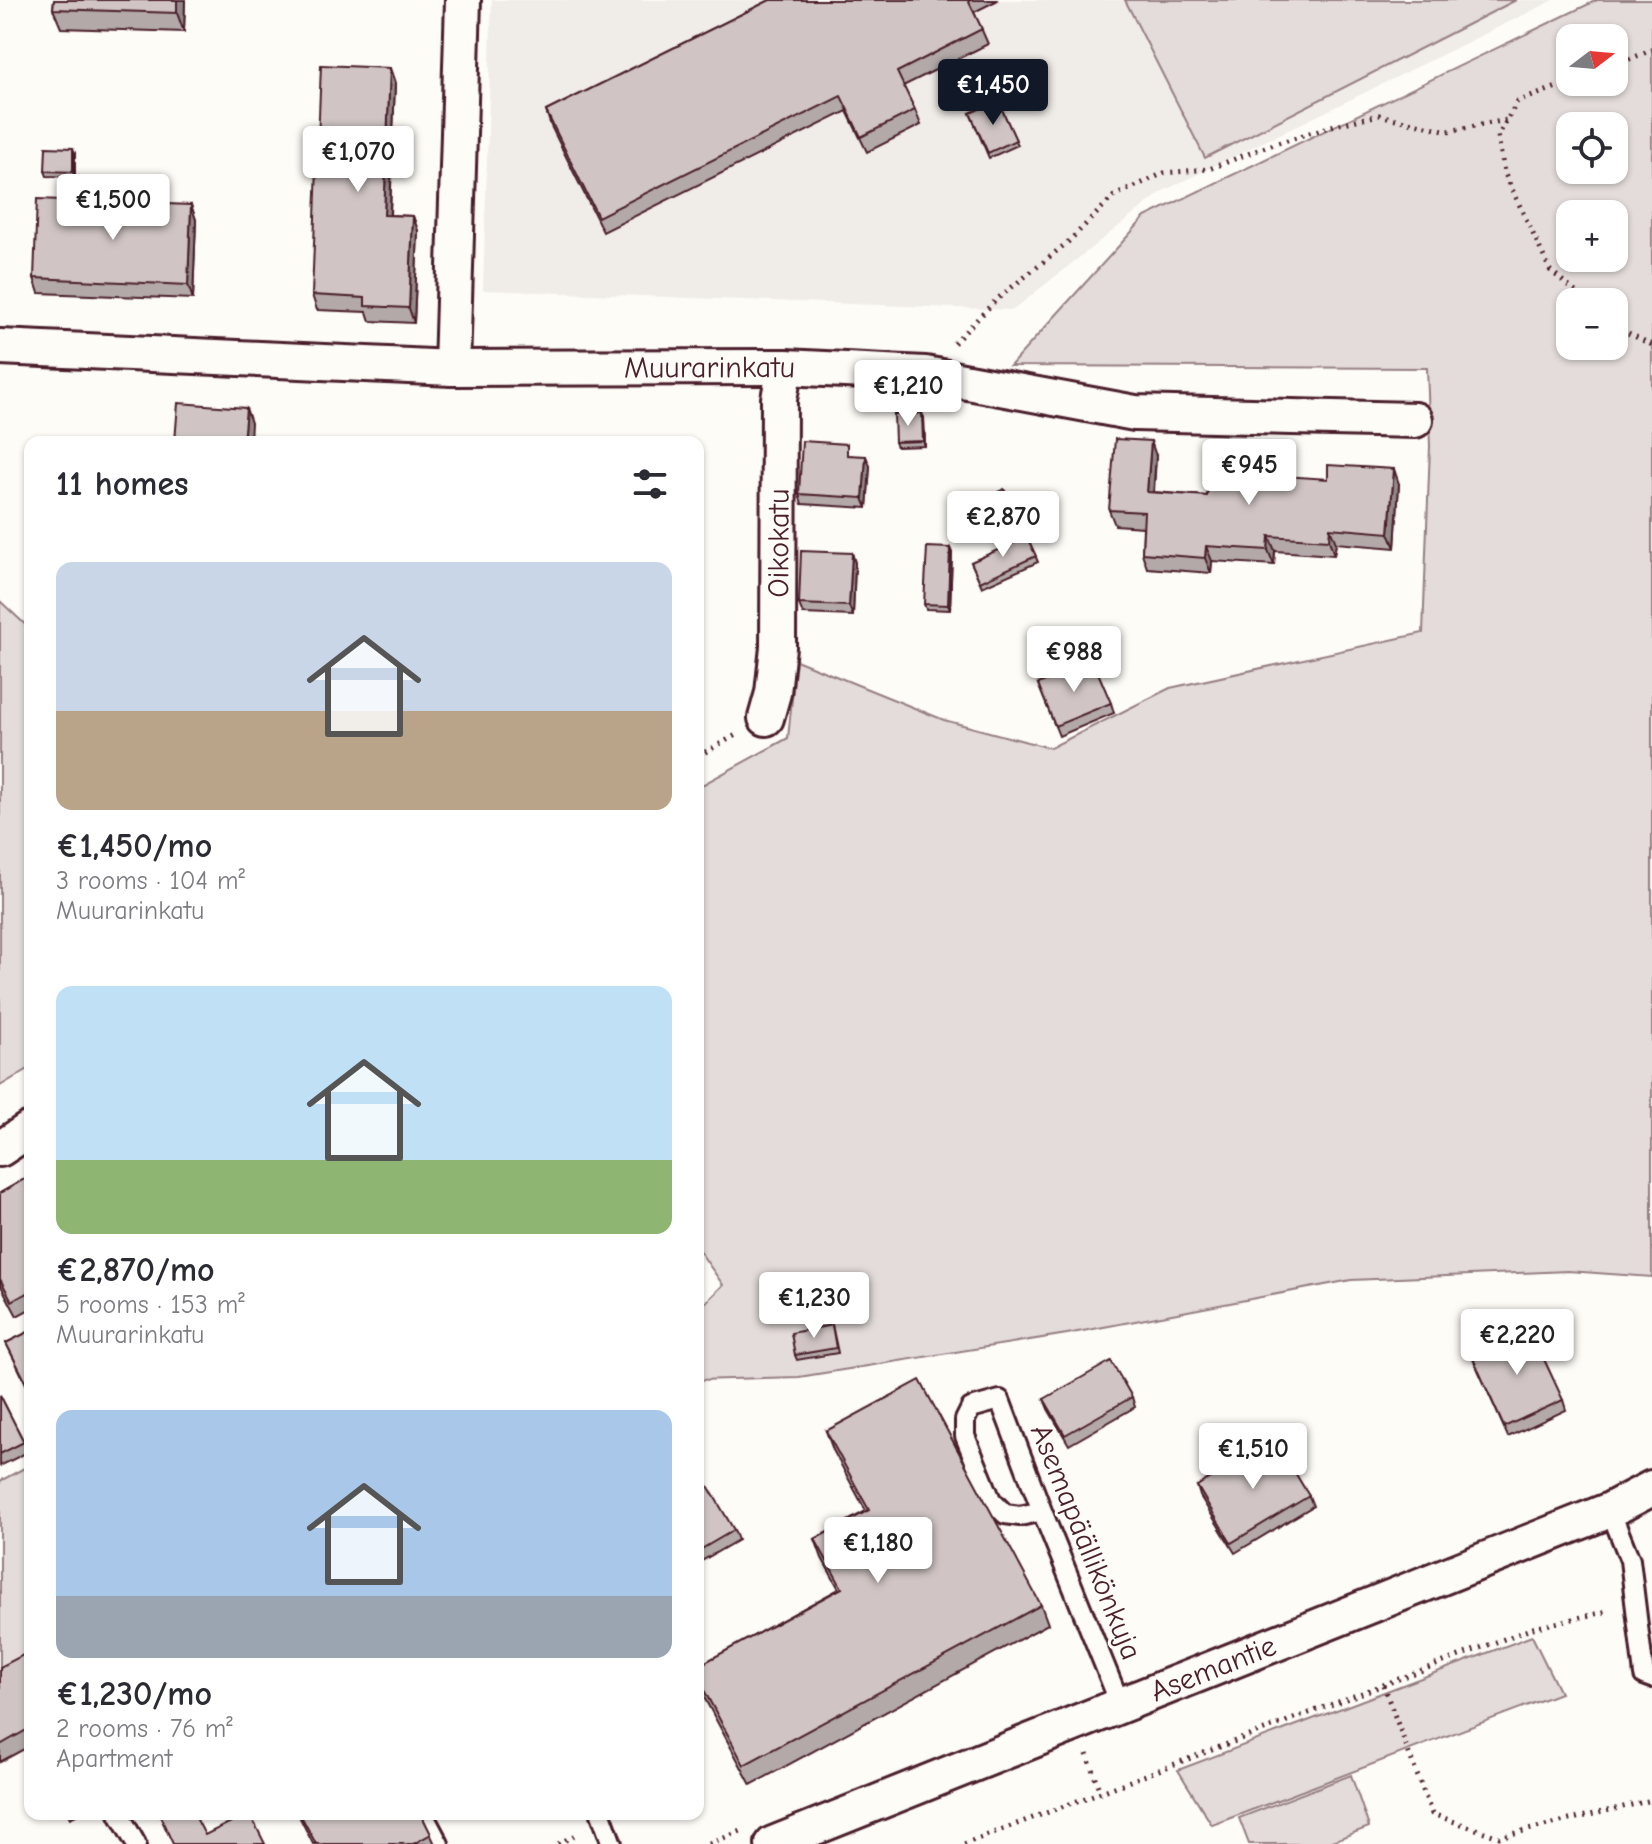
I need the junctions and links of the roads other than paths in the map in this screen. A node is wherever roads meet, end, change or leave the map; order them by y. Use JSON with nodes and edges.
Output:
{"nodes":[{"id":1,"x":463,"y":0,"type":"edge"},
{"id":2,"x":0,"y":347,"type":"edge"},
{"id":3,"x":785,"y":367,"type":"junction"},
{"id":4,"x":452,"y":368,"type":"junction"},
{"id":5,"x":1415,"y":420,"type":"dead end"},
{"id":6,"x":766,"y":718,"type":"dead end"},
{"id":7,"x":24,"y":1133,"type":"edge"},
{"id":8,"x":0,"y":1149,"type":"edge"},
{"id":9,"x":1652,"y":1488,"type":"edge"},
{"id":10,"x":1610,"y":1510,"type":"junction"},
{"id":11,"x":1042,"y":1511,"type":"junction"},
{"id":12,"x":1652,"y":1678,"type":"edge"},
{"id":13,"x":1121,"y":1706,"type":"junction"},
{"id":14,"x":122,"y":1820,"type":"edge"},
{"id":15,"x":426,"y":1820,"type":"edge"},
{"id":16,"x":603,"y":1820,"type":"edge"},
{"id":17,"x":136,"y":1844,"type":"edge"},
{"id":18,"x":439,"y":1844,"type":"edge"},
{"id":19,"x":612,"y":1844,"type":"edge"},
{"id":20,"x":773,"y":1844,"type":"edge"}],
"edges":[{"from":1,"to":4,"type":"street"},
{"from":2,"to":4,"type":"street","name":"Muurarinkatu"},
{"from":3,"to":4,"type":"street","name":"Muurarinkatu"},
{"from":3,"to":5,"type":"street","name":"Muurarinkatu"},
{"from":3,"to":6,"type":"street","name":"Oikokatu"},
{"from":7,"to":8,"type":"street"},
{"from":9,"to":10,"type":"street","name":"Asemantie"},
{"from":10,"to":12,"type":"lane"},
{"from":10,"to":13,"type":"street","name":"Asemantie"},
{"from":11,"to":11,"type":"lane","name":"Asemapäällikönkuja"},
{"from":11,"to":13,"type":"lane","name":"Asemapäällikönkuja"},
{"from":13,"to":20,"type":"street","name":"Asemantie"},
{"from":14,"to":17,"type":"lane"},
{"from":15,"to":18,"type":"lane"},
{"from":16,"to":19,"type":"lane"}]}
